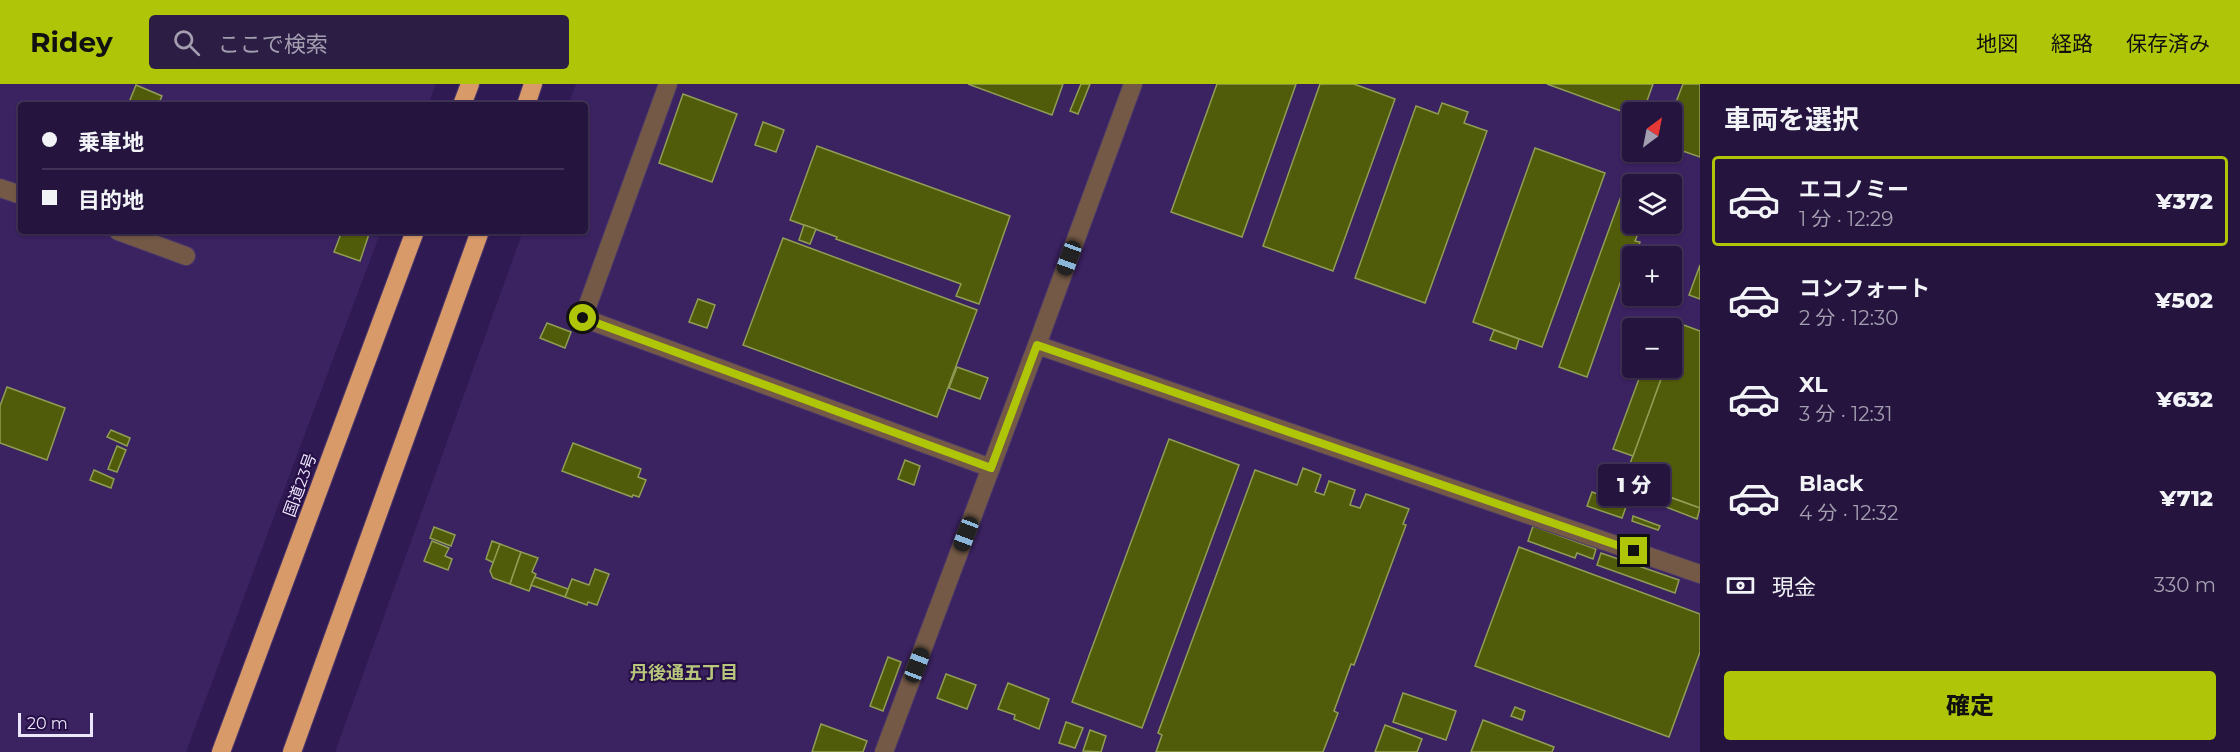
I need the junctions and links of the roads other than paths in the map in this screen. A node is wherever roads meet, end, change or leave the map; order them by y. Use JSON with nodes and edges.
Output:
{"nodes":[{"id":1,"x":470,"y":84,"type":"edge"},
{"id":2,"x":533,"y":84,"type":"edge"},
{"id":3,"x":668,"y":84,"type":"edge"},
{"id":4,"x":1133,"y":84,"type":"edge"},
{"id":5,"x":463,"y":102,"type":"edge"},
{"id":6,"x":527,"y":102,"type":"edge"},
{"id":7,"x":0,"y":188,"type":"edge"},
{"id":8,"x":18,"y":194,"type":"edge"},
{"id":9,"x":126,"y":234,"type":"edge"},
{"id":10,"x":414,"y":234,"type":"edge"},
{"id":11,"x":479,"y":234,"type":"edge"},
{"id":12,"x":186,"y":256,"type":"dead end"},
{"id":13,"x":1037,"y":345,"type":"junction"},
{"id":14,"x":991,"y":468,"type":"junction"},
{"id":15,"x":1700,"y":574,"type":"edge"},
{"id":16,"x":221,"y":752,"type":"edge"},
{"id":17,"x":292,"y":752,"type":"edge"},
{"id":18,"x":885,"y":752,"type":"edge"}],
"edges":[{"from":1,"to":5,"type":"highway"},
{"from":2,"to":6,"type":"highway"},
{"from":3,"to":14,"type":"lane"},
{"from":4,"to":13,"type":"lane"},
{"from":7,"to":8,"type":"lane"},
{"from":9,"to":12,"type":"lane"},
{"from":10,"to":16,"type":"highway","name":"国道23号"},
{"from":11,"to":17,"type":"highway"},
{"from":13,"to":14,"type":"lane"},
{"from":13,"to":15,"type":"lane"},
{"from":14,"to":18,"type":"lane"}]}
